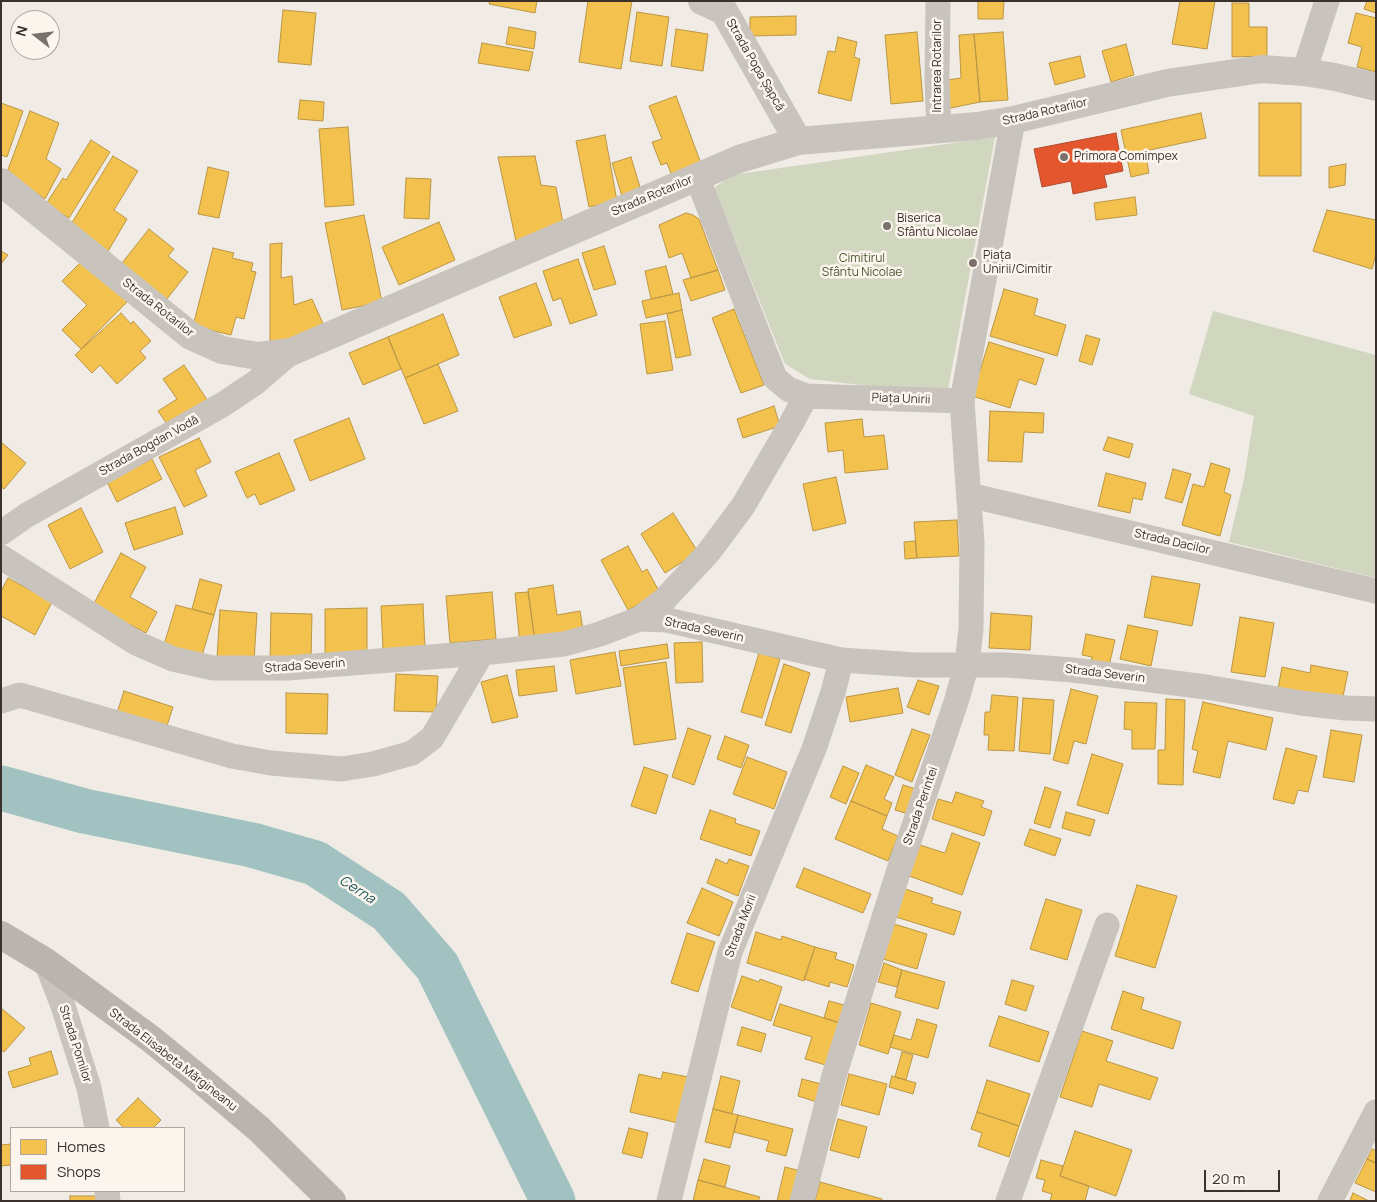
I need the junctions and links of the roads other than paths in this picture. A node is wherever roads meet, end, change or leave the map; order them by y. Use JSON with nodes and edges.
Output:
{"nodes":[{"id":1,"x":938,"y":1,"type":"edge"},
{"id":2,"x":1327,"y":1,"type":"edge"},
{"id":3,"x":717,"y":4,"type":"edge"},
{"id":4,"x":1304,"y":72,"type":"junction"},
{"id":5,"x":1376,"y":87,"type":"edge"},
{"id":6,"x":1012,"y":120,"type":"junction"},
{"id":7,"x":939,"y":130,"type":"junction"},
{"id":8,"x":798,"y":141,"type":"junction"},
{"id":9,"x":697,"y":177,"type":"junction"},
{"id":10,"x":1,"y":182,"type":"edge"},
{"id":11,"x":290,"y":352,"type":"junction"},
{"id":12,"x":806,"y":396,"type":"junction"},
{"id":13,"x":962,"y":401,"type":"junction"},
{"id":14,"x":969,"y":495,"type":"junction"},
{"id":15,"x":1,"y":533,"type":"edge"},
{"id":16,"x":1,"y":557,"type":"edge"},
{"id":17,"x":1376,"y":591,"type":"edge"},
{"id":18,"x":639,"y":619,"type":"junction"},
{"id":19,"x":482,"y":653,"type":"junction"},
{"id":20,"x":841,"y":660,"type":"junction"},
{"id":21,"x":967,"y":664,"type":"junction"},
{"id":22,"x":1,"y":701,"type":"edge"},
{"id":23,"x":1376,"y":709,"type":"edge"},
{"id":24,"x":1107,"y":925,"type":"dead end"},
{"id":25,"x":1,"y":935,"type":"edge"},
{"id":26,"x":46,"y":962,"type":"junction"},
{"id":27,"x":1376,"y":1112,"type":"edge"},
{"id":28,"x":97,"y":1127,"type":"edge"},
{"id":29,"x":332,"y":1201,"type":"edge"},
{"id":30,"x":669,"y":1201,"type":"edge"},
{"id":31,"x":802,"y":1201,"type":"edge"},
{"id":32,"x":1008,"y":1201,"type":"edge"},
{"id":33,"x":1330,"y":1201,"type":"edge"}],
"edges":[{"from":1,"to":7,"type":"street","name":"Intrarea Rotarilor"},
{"from":2,"to":4,"type":"street"},
{"from":3,"to":8,"type":"street","name":"Strada Popa Șapcă"},
{"from":4,"to":5,"type":"street","name":"Strada Rotarilor"},
{"from":4,"to":6,"type":"street","name":"Strada Rotarilor"},
{"from":6,"to":7,"type":"street","name":"Strada Rotarilor"},
{"from":6,"to":13,"type":"street"},
{"from":7,"to":8,"type":"street","name":"Strada Rotarilor"},
{"from":8,"to":9,"type":"street","name":"Strada Rotarilor"},
{"from":9,"to":11,"type":"street","name":"Strada Rotarilor"},
{"from":9,"to":12,"type":"street","name":"Piața Unirii"},
{"from":10,"to":11,"type":"street","name":"Strada Rotarilor"},
{"from":11,"to":15,"type":"street","name":"Strada Bogdan Vodă"},
{"from":12,"to":13,"type":"street","name":"Piața Unirii"},
{"from":12,"to":18,"type":"street"},
{"from":13,"to":14,"type":"street","name":"Strada Perintei"},
{"from":14,"to":17,"type":"street","name":"Strada Dacilor"},
{"from":14,"to":21,"type":"street","name":"Strada Perintei"},
{"from":16,"to":19,"type":"street","name":"Strada Severin"},
{"from":18,"to":19,"type":"street","name":"Strada Severin"},
{"from":18,"to":20,"type":"street","name":"Strada Severin"},
{"from":19,"to":22,"type":"street"},
{"from":20,"to":21,"type":"street","name":"Strada Severin"},
{"from":20,"to":30,"type":"street","name":"Strada Morii"},
{"from":21,"to":23,"type":"street","name":"Strada Severin"},
{"from":21,"to":31,"type":"street","name":"Strada Perintei"},
{"from":24,"to":32,"type":"street"},
{"from":25,"to":26,"type":"main road","name":"Strada Elisabeta Mărgineanu"},
{"from":26,"to":28,"type":"street","name":"Strada Pomilor"},
{"from":26,"to":29,"type":"main road","name":"Strada Elisabeta Mărgineanu"},
{"from":27,"to":33,"type":"street"}]}
